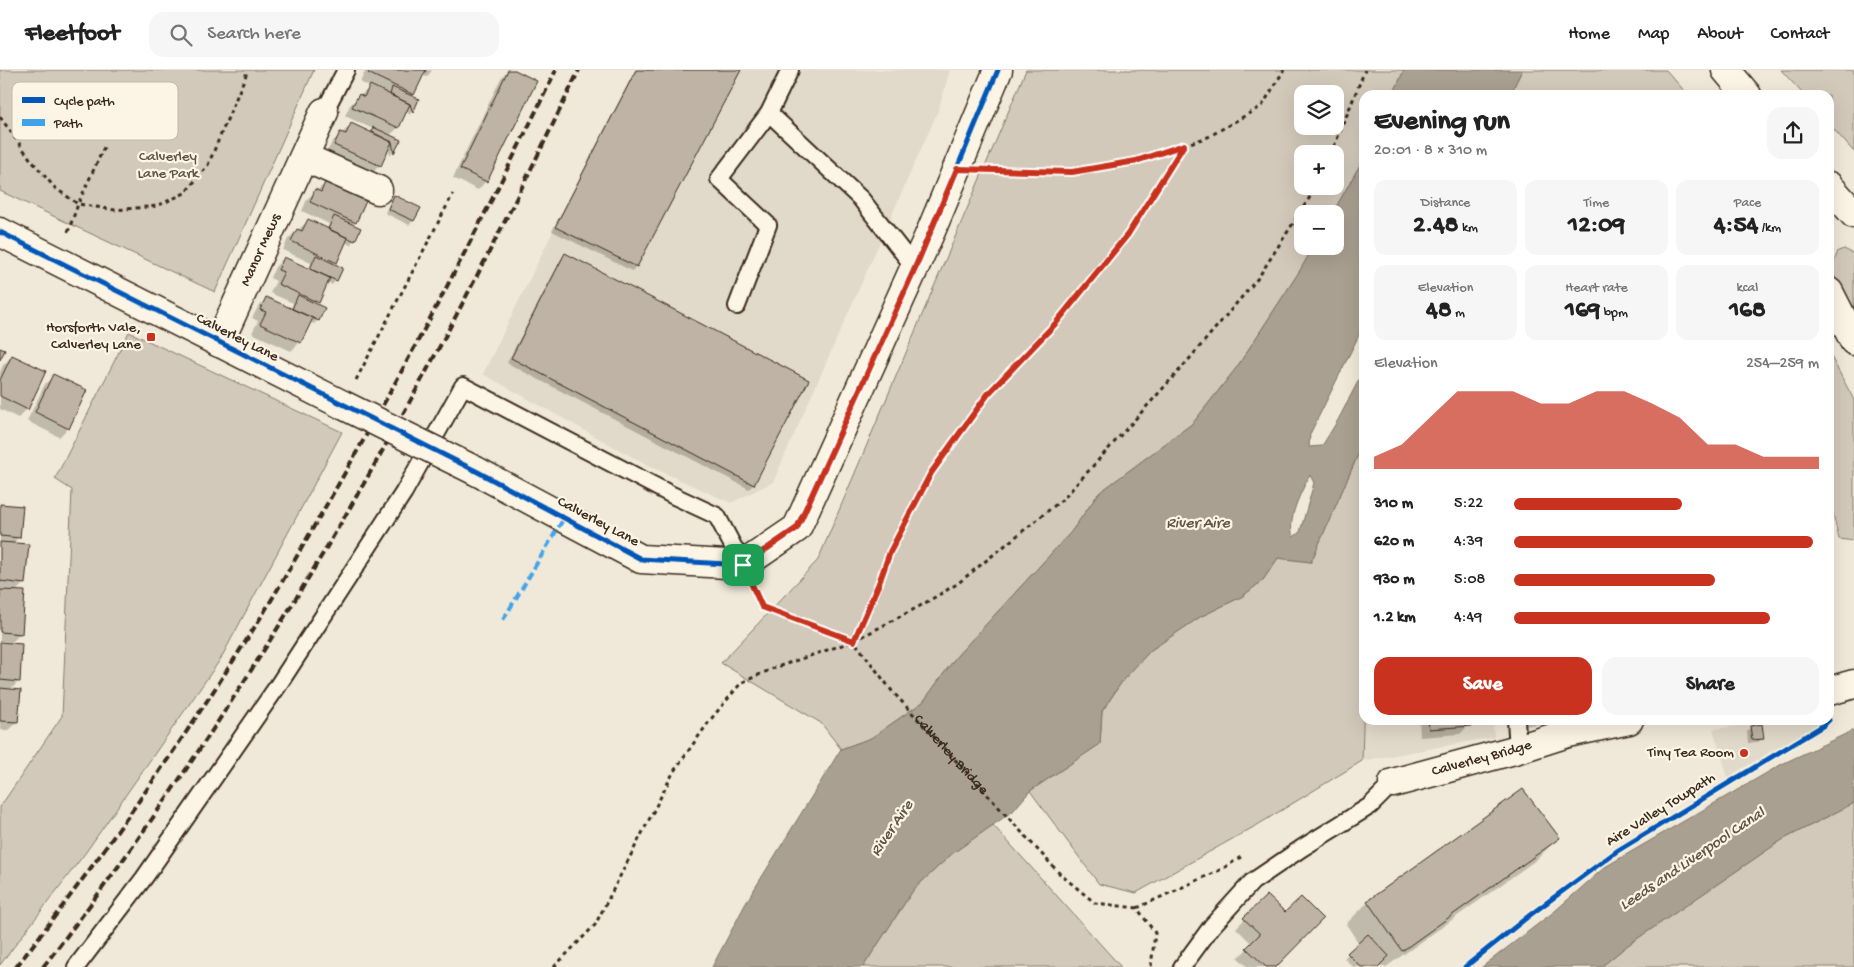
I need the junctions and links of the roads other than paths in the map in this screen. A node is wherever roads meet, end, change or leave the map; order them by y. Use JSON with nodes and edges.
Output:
{"nodes":[{"id":1,"x":346,"y":70,"type":"edge"},
{"id":2,"x":790,"y":70,"type":"edge"},
{"id":3,"x":998,"y":70,"type":"edge"},
{"id":4,"x":1726,"y":70,"type":"edge"},
{"id":5,"x":1743,"y":90,"type":"edge"},
{"id":6,"x":324,"y":112,"type":"joint"},
{"id":7,"x":768,"y":113,"type":"junction"},
{"id":8,"x":304,"y":157,"type":"junction"},
{"id":9,"x":378,"y":190,"type":"dead end"},
{"id":10,"x":1834,"y":192,"type":"edge"},
{"id":11,"x":1854,"y":214,"type":"edge"},
{"id":12,"x":0,"y":232,"type":"edge"},
{"id":13,"x":915,"y":268,"type":"junction"},
{"id":14,"x":1834,"y":302,"type":"edge"},
{"id":15,"x":738,"y":306,"type":"dead end"},
{"id":16,"x":1854,"y":341,"type":"edge"},
{"id":17,"x":219,"y":343,"type":"junction"},
{"id":18,"x":743,"y":565,"type":"junction"},
{"id":19,"x":1854,"y":684,"type":"edge"},
{"id":20,"x":1834,"y":690,"type":"edge"},
{"id":21,"x":1516,"y":725,"type":"edge"},
{"id":22,"x":1606,"y":725,"type":"edge"},
{"id":23,"x":1518,"y":749,"type":"junction"},
{"id":24,"x":1393,"y":783,"type":"joint"},
{"id":25,"x":76,"y":967,"type":"edge"},
{"id":26,"x":1182,"y":967,"type":"edge"}],
"edges":[{"from":1,"to":6,"type":"lane"},
{"from":2,"to":7,"type":"lane"},
{"from":3,"to":13,"type":"main road"},
{"from":4,"to":5,"type":"main road"},
{"from":6,"to":8,"type":"main road","name":"Manor Mews"},
{"from":7,"to":13,"type":"lane"},
{"from":7,"to":15,"type":"lane"},
{"from":8,"to":9,"type":"main road"},
{"from":8,"to":17,"type":"main road","name":"Manor Mews"},
{"from":10,"to":11,"type":"main road"},
{"from":12,"to":17,"type":"main road","name":"Calverley Lane"},
{"from":13,"to":18,"type":"main road"},
{"from":14,"to":16,"type":"main road"},
{"from":17,"to":18,"type":"main road","name":"Calverley Lane","bridge":true},
{"from":18,"to":25,"type":"lane"},
{"from":19,"to":20,"type":"main road"},
{"from":21,"to":23,"type":"lane"},
{"from":22,"to":23,"type":"main road","name":"Calverley Bridge"},
{"from":23,"to":24,"type":"main road","name":"Calverley Bridge"},
{"from":24,"to":26,"type":"lane"}]}
